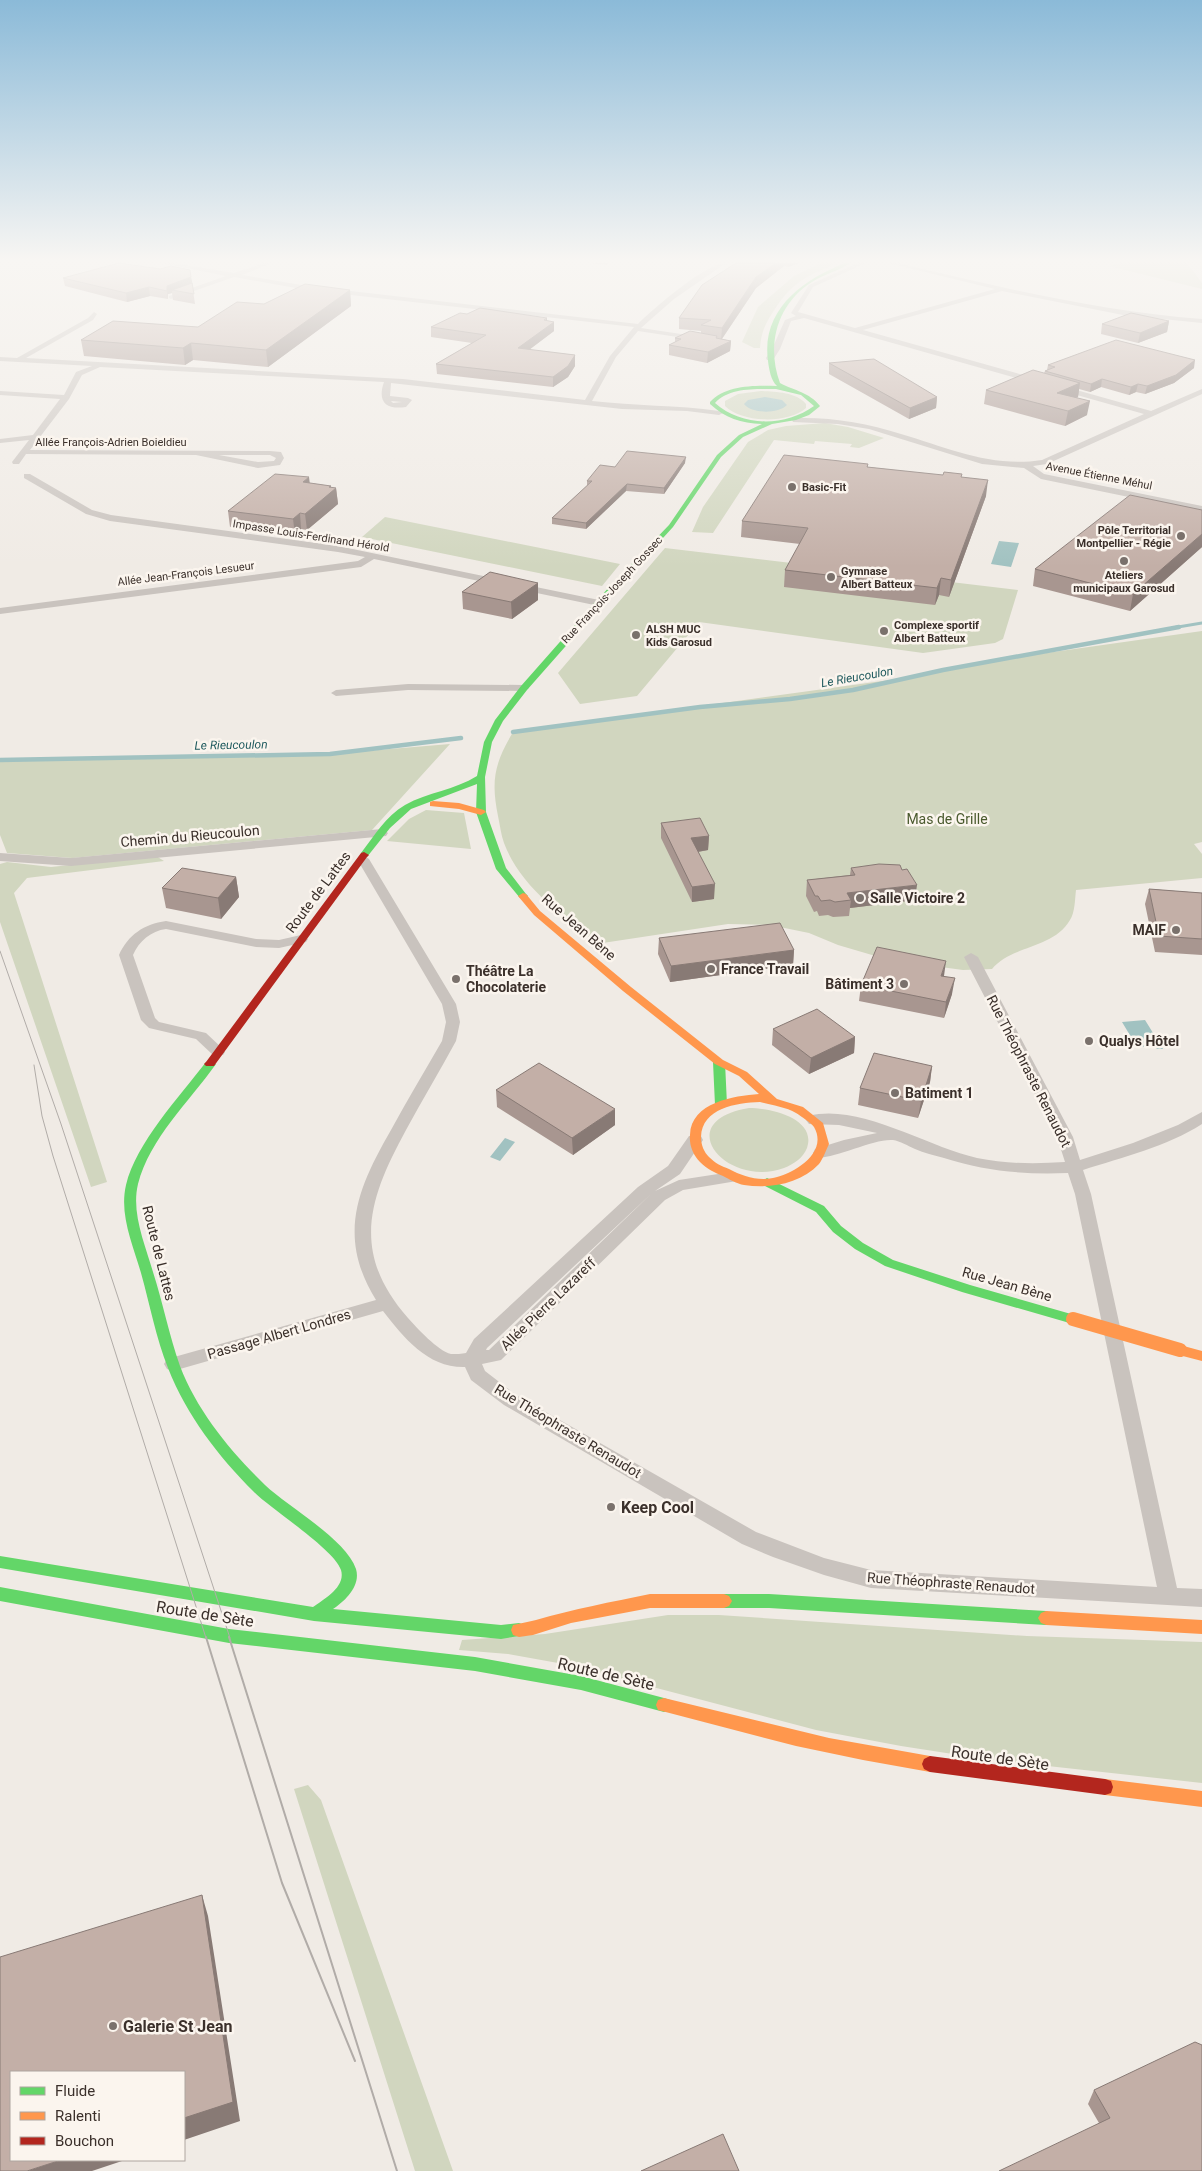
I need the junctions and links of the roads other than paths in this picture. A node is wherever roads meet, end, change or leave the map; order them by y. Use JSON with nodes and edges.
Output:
{"nodes":[{"id":1,"x":65,"y":364,"type":"edge"},
{"id":2,"x":94,"y":364,"type":"edge"},
{"id":3,"x":608,"y":364,"type":"edge"},
{"id":4,"x":766,"y":364,"type":"edge"},
{"id":5,"x":771,"y":364,"type":"edge"},
{"id":6,"x":976,"y":364,"type":"edge"},
{"id":7,"x":103,"y":365,"type":"junction"},
{"id":8,"x":79,"y":374,"type":"junction"},
{"id":9,"x":389,"y":380,"type":"junction"},
{"id":10,"x":747,"y":388,"type":"junction"},
{"id":11,"x":789,"y":390,"type":"junction"},
{"id":12,"x":1202,"y":391,"type":"edge"},
{"id":13,"x":0,"y":393,"type":"edge"},
{"id":14,"x":66,"y":397,"type":"junction"},
{"id":15,"x":386,"y":398,"type":"dead end"},
{"id":16,"x":714,"y":399,"type":"junction"},
{"id":17,"x":588,"y":402,"type":"junction"},
{"id":18,"x":817,"y":406,"type":"junction"},
{"id":19,"x":652,"y":408,"type":"junction"},
{"id":20,"x":1153,"y":414,"type":"junction"},
{"id":21,"x":724,"y":415,"type":"junction"},
{"id":22,"x":796,"y":420,"type":"junction"},
{"id":23,"x":772,"y":422,"type":"junction"},
{"id":24,"x":880,"y":430,"type":"junction"},
{"id":25,"x":35,"y":437,"type":"junction"},
{"id":26,"x":0,"y":442,"type":"edge"},
{"id":27,"x":24,"y":452,"type":"junction"},
{"id":28,"x":199,"y":454,"type":"junction"},
{"id":29,"x":719,"y":456,"type":"junction"},
{"id":30,"x":16,"y":462,"type":"dead end"},
{"id":31,"x":1026,"y":465,"type":"junction"},
{"id":32,"x":26,"y":476,"type":"dead end"},
{"id":33,"x":1202,"y":509,"type":"edge"},
{"id":34,"x":373,"y":556,"type":"junction"},
{"id":35,"x":599,"y":603,"type":"junction"},
{"id":36,"x":0,"y":610,"type":"edge"},
{"id":37,"x":524,"y":688,"type":"junction"},
{"id":38,"x":336,"y":693,"type":"dead end"},
{"id":39,"x":500,"y":720,"type":"joint"},
{"id":40,"x":481,"y":777,"type":"junction"},
{"id":41,"x":402,"y":812,"type":"junction"},
{"id":42,"x":482,"y":812,"type":"junction"},
{"id":43,"x":382,"y":833,"type":"junction"},
{"id":44,"x":0,"y":857,"type":"edge"},
{"id":45,"x":363,"y":859,"type":"junction"},
{"id":46,"x":301,"y":939,"type":"junction"},
{"id":47,"x":971,"y":957,"type":"dead end"},
{"id":48,"x":218,"y":1052,"type":"junction"},
{"id":49,"x":719,"y":1062,"type":"junction"},
{"id":50,"x":770,"y":1099,"type":"junction"},
{"id":51,"x":721,"y":1105,"type":"junction"},
{"id":52,"x":1202,"y":1117,"type":"edge"},
{"id":53,"x":814,"y":1120,"type":"junction"},
{"id":54,"x":894,"y":1135,"type":"junction"},
{"id":55,"x":695,"y":1140,"type":"junction"},
{"id":56,"x":817,"y":1159,"type":"junction"},
{"id":57,"x":1076,"y":1167,"type":"junction"},
{"id":58,"x":731,"y":1177,"type":"junction"},
{"id":59,"x":814,"y":1179,"type":"dead end"},
{"id":60,"x":767,"y":1182,"type":"junction"},
{"id":61,"x":816,"y":1196,"type":"dead end"},
{"id":62,"x":820,"y":1209,"type":"junction"},
{"id":63,"x":627,"y":1217,"type":"junction"},
{"id":64,"x":385,"y":1304,"type":"junction"},
{"id":65,"x":1202,"y":1356,"type":"edge"},
{"id":66,"x":472,"y":1360,"type":"junction"},
{"id":67,"x":173,"y":1364,"type":"junction"},
{"id":68,"x":0,"y":1562,"type":"edge"},
{"id":69,"x":0,"y":1594,"type":"edge"},
{"id":70,"x":1169,"y":1597,"type":"junction"},
{"id":71,"x":1202,"y":1598,"type":"edge"},
{"id":72,"x":314,"y":1614,"type":"junction"},
{"id":73,"x":1202,"y":1627,"type":"edge"},
{"id":74,"x":1202,"y":1799,"type":"edge"}],
"edges":[{"from":1,"to":8,"type":"street"},
{"from":2,"to":7,"type":"street"},
{"from":3,"to":17,"type":"street"},
{"from":4,"to":10,"type":"main road"},
{"from":5,"to":11,"type":"main road"},
{"from":6,"to":20,"type":"street"},
{"from":7,"to":8,"type":"street"},
{"from":7,"to":9,"type":"street"},
{"from":8,"to":14,"type":"street"},
{"from":9,"to":15,"type":"street"},
{"from":9,"to":17,"type":"street"},
{"from":10,"to":11,"type":"main road"},
{"from":10,"to":16,"type":"main road"},
{"from":11,"to":18,"type":"main road"},
{"from":12,"to":20,"type":"street"},
{"from":13,"to":14,"type":"street"},
{"from":14,"to":25,"type":"street"},
{"from":16,"to":19,"type":"street"},
{"from":16,"to":21,"type":"main road"},
{"from":17,"to":19,"type":"street"},
{"from":18,"to":22,"type":"main road"},
{"from":18,"to":24,"type":"street","name":"Avenue Étienne Méhul"},
{"from":19,"to":21,"type":"street"},
{"from":20,"to":31,"type":"street"},
{"from":21,"to":23,"type":"main road"},
{"from":21,"to":29,"type":"main road","name":"Rue François-Joseph Gossec"},
{"from":22,"to":23,"type":"main road"},
{"from":22,"to":24,"type":"street","name":"Avenue Étienne Méhul"},
{"from":23,"to":29,"type":"main road","name":"Rue François-Joseph Gossec"},
{"from":24,"to":31,"type":"street","name":"Avenue Étienne Méhul"},
{"from":25,"to":26,"type":"street"},
{"from":25,"to":27,"type":"street"},
{"from":27,"to":28,"type":"street","name":"Allée François-Adrien Boieldieu"},
{"from":27,"to":30,"type":"street"},
{"from":28,"to":28,"type":"street","name":"Allée François-Adrien Boieldieu"},
{"from":29,"to":35,"type":"main road","name":"Rue François-Joseph Gossec"},
{"from":31,"to":33,"type":"street","name":"Avenue Étienne Méhul"},
{"from":32,"to":34,"type":"street","name":"Impasse Louis-Ferdinand Hérold"},
{"from":34,"to":35,"type":"street","name":"Impasse Louis-Ferdinand Hérold"},
{"from":34,"to":36,"type":"street","name":"Allée Jean-François Lesueur"},
{"from":35,"to":37,"type":"main road","name":"Rue François-Joseph Gossec"},
{"from":37,"to":38,"type":"street"},
{"from":37,"to":39,"type":"main road","name":"Rue François-Joseph Gossec"},
{"from":39,"to":40,"type":"main road","name":"Rue Jean Bène"},
{"from":40,"to":41,"type":"main road","name":"Route de Lattes"},
{"from":40,"to":42,"type":"main road","name":"Rue Jean Bène"},
{"from":41,"to":42,"type":"main road","name":"Route de Lattes"},
{"from":41,"to":43,"type":"main road","name":"Route de Lattes"},
{"from":42,"to":49,"type":"main road","name":"Rue Jean Bène"},
{"from":43,"to":44,"type":"street","name":"Chemin du Rieucoulon"},
{"from":43,"to":45,"type":"main road","name":"Route de Lattes"},
{"from":45,"to":46,"type":"main road","name":"Route de Lattes"},
{"from":45,"to":64,"type":"street"},
{"from":46,"to":48,"type":"main road","name":"Route de Lattes"},
{"from":46,"to":48,"type":"street"},
{"from":47,"to":57,"type":"street","name":"Rue Théophraste Renaudot"},
{"from":48,"to":67,"type":"main road","name":"Route de Lattes"},
{"from":49,"to":50,"type":"main road","name":"Rue Jean Bène"},
{"from":49,"to":51,"type":"main road"},
{"from":50,"to":51,"type":"main road"},
{"from":50,"to":53,"type":"main road"},
{"from":51,"to":55,"type":"main road"},
{"from":52,"to":57,"type":"street"},
{"from":53,"to":54,"type":"street"},
{"from":53,"to":56,"type":"main road"},
{"from":54,"to":56,"type":"street"},
{"from":54,"to":57,"type":"street"},
{"from":55,"to":58,"type":"main road"},
{"from":55,"to":63,"type":"street","name":"Allée Pierre Lazareff"},
{"from":56,"to":59,"type":"main road"},
{"from":56,"to":60,"type":"main road"},
{"from":57,"to":70,"type":"street","name":"Rue Théophraste Renaudot"},
{"from":58,"to":60,"type":"main road"},
{"from":58,"to":63,"type":"street","name":"Allée Pierre Lazareff"},
{"from":60,"to":62,"type":"main road","name":"Rue Jean Bène"},
{"from":61,"to":62,"type":"main road","name":"Rue Jean Bène"},
{"from":62,"to":65,"type":"main road","name":"Rue Jean Bène","bridge":true},
{"from":63,"to":66,"type":"street","name":"Allée Pierre Lazareff"},
{"from":64,"to":66,"type":"street"},
{"from":64,"to":67,"type":"street","name":"Passage Albert Londres"},
{"from":66,"to":70,"type":"street","name":"Rue Théophraste Renaudot"},
{"from":67,"to":72,"type":"main road","name":"Route de Lattes"},
{"from":68,"to":72,"type":"main road","name":"Route de Sète"},
{"from":69,"to":74,"type":"main road","name":"Route de Sète"},
{"from":70,"to":71,"type":"street","name":"Rue Théophraste Renaudot"},
{"from":72,"to":73,"type":"main road","name":"Route de Sète"}]}
